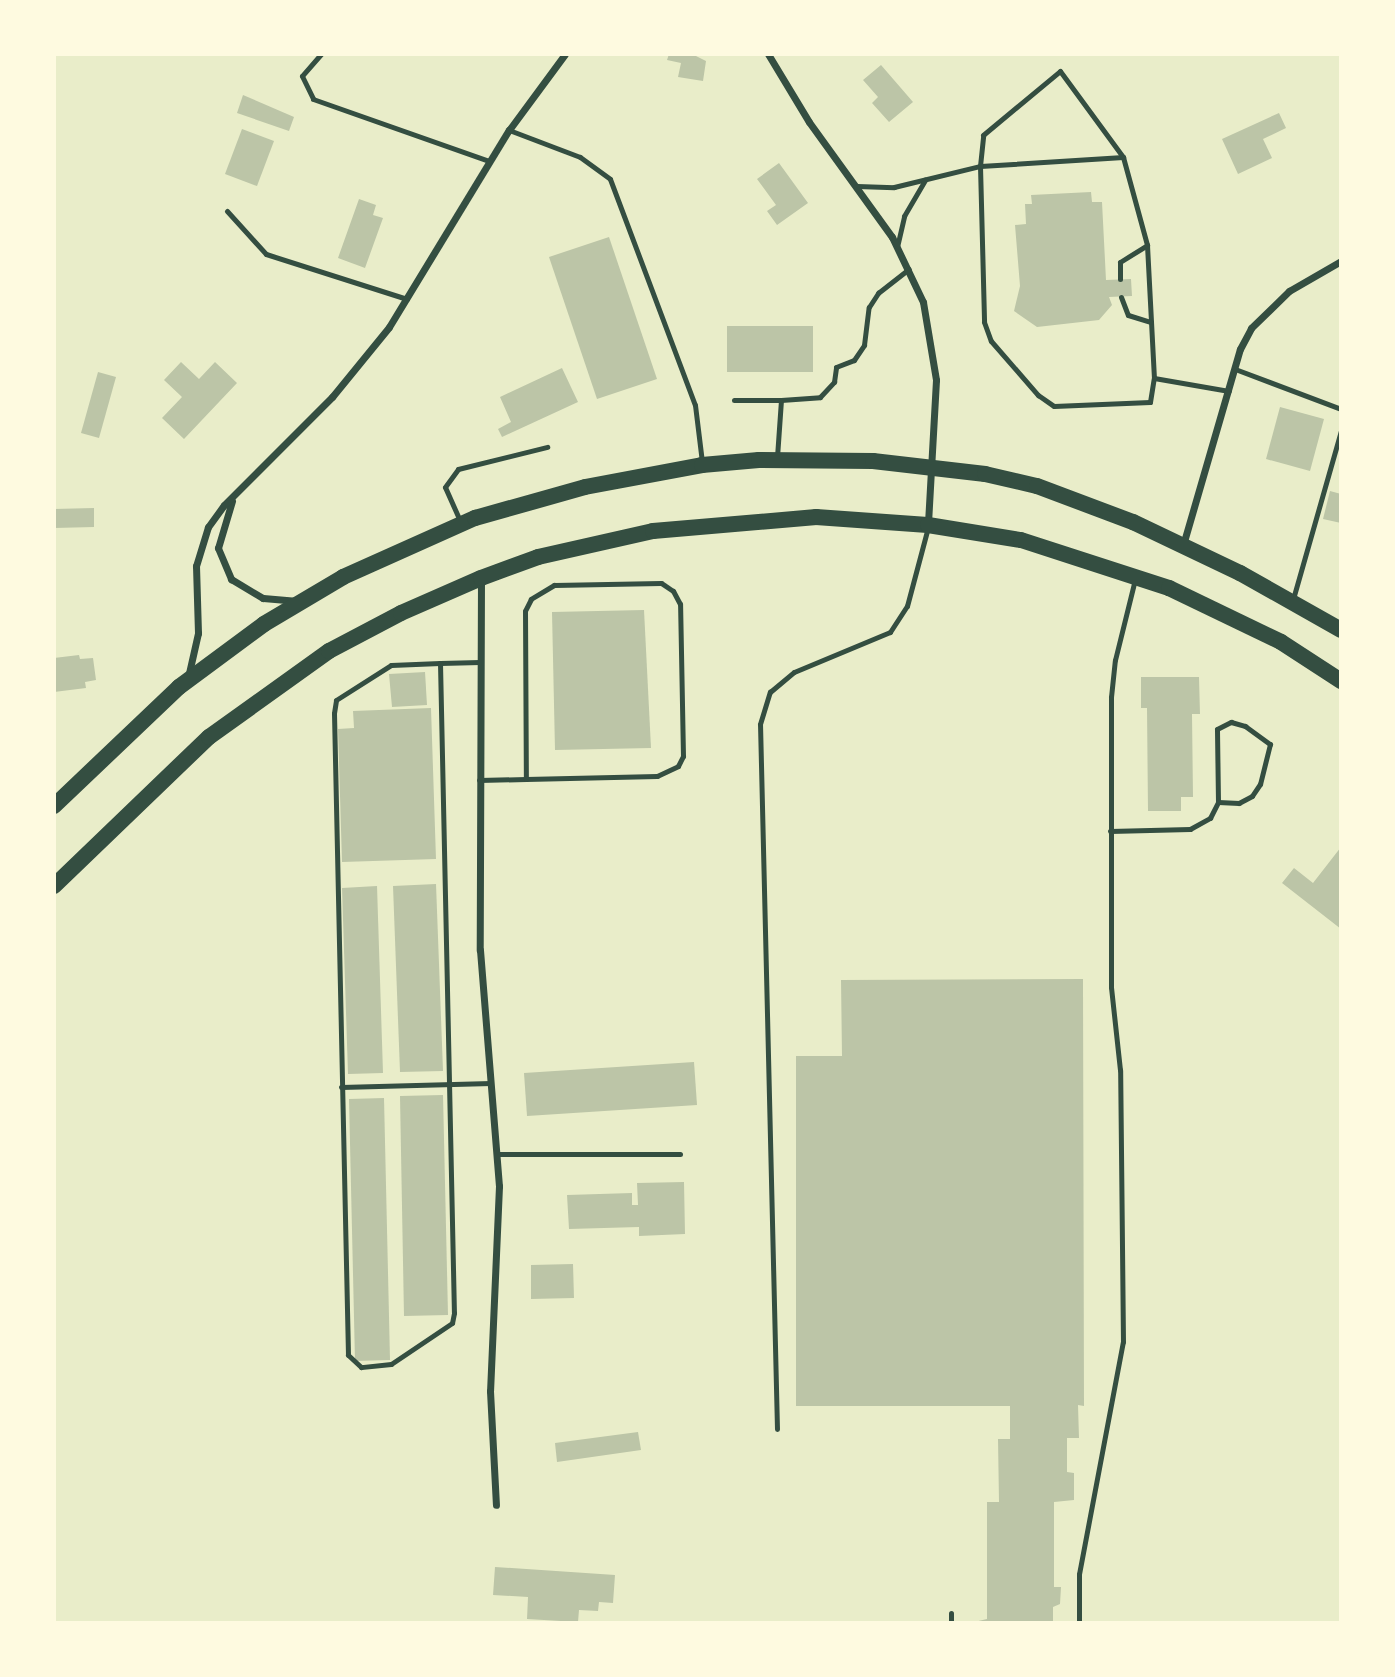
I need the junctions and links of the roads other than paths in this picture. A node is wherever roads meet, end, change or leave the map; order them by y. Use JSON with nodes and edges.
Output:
{"nodes":[{"id":1,"x":321,"y":54,"type":"edge"},
{"id":2,"x":565,"y":54,"type":"edge"},
{"id":3,"x":768,"y":54,"type":"edge"},
{"id":4,"x":509,"y":130,"type":"junction"},
{"id":5,"x":1123,"y":157,"type":"junction"},
{"id":6,"x":489,"y":161,"type":"junction"},
{"id":7,"x":980,"y":166,"type":"junction"},
{"id":8,"x":925,"y":180,"type":"junction"},
{"id":9,"x":857,"y":186,"type":"junction"},
{"id":10,"x":227,"y":211,"type":"dead end"},
{"id":11,"x":1147,"y":245,"type":"junction"},
{"id":12,"x":897,"y":247,"type":"junction"},
{"id":13,"x":1341,"y":261,"type":"edge"},
{"id":14,"x":910,"y":269,"type":"junction"},
{"id":15,"x":1120,"y":279,"type":"dead end"},
{"id":16,"x":1121,"y":296,"type":"dead end"},
{"id":17,"x":407,"y":299,"type":"junction"},
{"id":18,"x":1151,"y":322,"type":"junction"},
{"id":19,"x":1235,"y":369,"type":"junction"},
{"id":20,"x":1154,"y":378,"type":"junction"},
{"id":21,"x":1229,"y":391,"type":"junction"},
{"id":22,"x":734,"y":400,"type":"dead end"},
{"id":23,"x":780,"y":400,"type":"junction"},
{"id":24,"x":1341,"y":409,"type":"edge"},
{"id":25,"x":1341,"y":431,"type":"edge"},
{"id":26,"x":547,"y":447,"type":"dead end"},
{"id":27,"x":777,"y":460,"type":"junction"},
{"id":28,"x":702,"y":465,"type":"junction"},
{"id":29,"x":934,"y":466,"type":"junction"},
{"id":30,"x":239,"y":492,"type":"junction"},
{"id":31,"x":461,"y":523,"type":"junction"},
{"id":32,"x":928,"y":525,"type":"junction"},
{"id":33,"x":1182,"y":546,"type":"junction"},
{"id":34,"x":1136,"y":576,"type":"junction"},
{"id":35,"x":481,"y":578,"type":"junction"},
{"id":36,"x":302,"y":600,"type":"junction"},
{"id":37,"x":1293,"y":601,"type":"junction"},
{"id":38,"x":1341,"y":630,"type":"edge"},
{"id":39,"x":480,"y":662,"type":"junction"},
{"id":40,"x":440,"y":663,"type":"junction"},
{"id":41,"x":1341,"y":681,"type":"edge"},
{"id":42,"x":179,"y":687,"type":"junction"},
{"id":43,"x":526,"y":779,"type":"junction"},
{"id":44,"x":479,"y":780,"type":"junction"},
{"id":45,"x":1218,"y":802,"type":"junction"},
{"id":46,"x":54,"y":806,"type":"edge"},
{"id":47,"x":1110,"y":831,"type":"junction"},
{"id":48,"x":54,"y":886,"type":"edge"},
{"id":49,"x":491,"y":1083,"type":"junction"},
{"id":50,"x":449,"y":1084,"type":"junction"},
{"id":51,"x":341,"y":1087,"type":"junction"},
{"id":52,"x":498,"y":1154,"type":"junction"},
{"id":53,"x":680,"y":1154,"type":"dead end"},
{"id":54,"x":777,"y":1429,"type":"dead end"},
{"id":55,"x":496,"y":1505,"type":"dead end"},
{"id":56,"x":951,"y":1613,"type":"dead end"},
{"id":57,"x":951,"y":1623,"type":"edge"},
{"id":58,"x":1079,"y":1623,"type":"edge"}],
"edges":[{"from":1,"to":6,"type":"lane"},
{"from":2,"to":4,"type":"street"},
{"from":3,"to":9,"type":"street"},
{"from":4,"to":6,"type":"street"},
{"from":4,"to":28,"type":"lane"},
{"from":5,"to":7,"type":"lane"},
{"from":5,"to":7,"type":"lane"},
{"from":5,"to":11,"type":"lane"},
{"from":6,"to":17,"type":"street"},
{"from":7,"to":8,"type":"lane"},
{"from":7,"to":20,"type":"lane"},
{"from":8,"to":9,"type":"lane"},
{"from":8,"to":12,"type":"lane"},
{"from":9,"to":12,"type":"street"},
{"from":10,"to":17,"type":"lane"},
{"from":11,"to":15,"type":"lane"},
{"from":11,"to":18,"type":"lane"},
{"from":12,"to":14,"type":"street"},
{"from":13,"to":19,"type":"street"},
{"from":14,"to":23,"type":"lane"},
{"from":14,"to":29,"type":"street"},
{"from":16,"to":18,"type":"lane"},
{"from":17,"to":30,"type":"street"},
{"from":18,"to":20,"type":"lane"},
{"from":19,"to":21,"type":"street"},
{"from":19,"to":24,"type":"lane"},
{"from":20,"to":21,"type":"lane"},
{"from":21,"to":33,"type":"street"},
{"from":22,"to":23,"type":"lane"},
{"from":23,"to":27,"type":"lane"},
{"from":25,"to":37,"type":"lane"},
{"from":26,"to":31,"type":"lane"},
{"from":27,"to":28,"type":"main road"},
{"from":27,"to":29,"type":"main road"},
{"from":28,"to":31,"type":"main road"},
{"from":29,"to":32,"type":"street"},
{"from":29,"to":33,"type":"main road"},
{"from":30,"to":36,"type":"street"},
{"from":30,"to":42,"type":"street"},
{"from":31,"to":36,"type":"main road"},
{"from":32,"to":34,"type":"main road"},
{"from":32,"to":35,"type":"main road"},
{"from":32,"to":54,"type":"lane"},
{"from":33,"to":37,"type":"main road"},
{"from":34,"to":41,"type":"main road"},
{"from":34,"to":47,"type":"lane"},
{"from":35,"to":39,"type":"street"},
{"from":35,"to":48,"type":"main road"},
{"from":36,"to":42,"type":"main road"},
{"from":37,"to":38,"type":"main road"},
{"from":39,"to":40,"type":"lane"},
{"from":39,"to":44,"type":"street"},
{"from":40,"to":50,"type":"lane"},
{"from":40,"to":51,"type":"lane"},
{"from":42,"to":46,"type":"main road"},
{"from":43,"to":43,"type":"lane"},
{"from":43,"to":44,"type":"lane"},
{"from":44,"to":49,"type":"street"},
{"from":45,"to":45,"type":"lane"},
{"from":45,"to":47,"type":"lane"},
{"from":47,"to":58,"type":"lane"},
{"from":49,"to":50,"type":"lane"},
{"from":49,"to":52,"type":"street"},
{"from":50,"to":51,"type":"lane"},
{"from":50,"to":51,"type":"lane"},
{"from":52,"to":53,"type":"lane"},
{"from":52,"to":55,"type":"street"},
{"from":56,"to":57,"type":"lane"}]}
